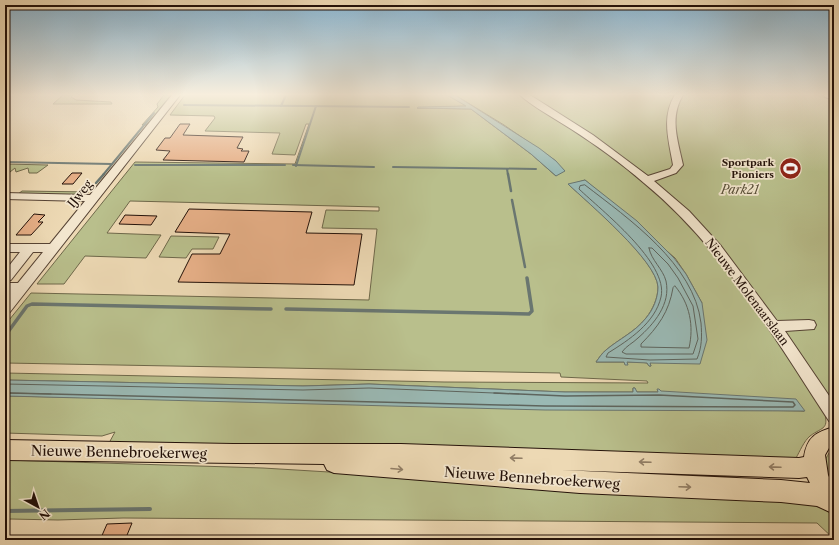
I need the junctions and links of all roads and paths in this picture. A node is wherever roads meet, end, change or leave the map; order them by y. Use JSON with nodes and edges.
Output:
{"nodes":[{"id":1,"x":156,"y":120,"type":"edge"},
{"id":2,"x":563,"y":120,"type":"edge"},
{"id":3,"x":670,"y":120,"type":"edge"},
{"id":4,"x":647,"y":180,"type":"junction"},
{"id":5,"x":5,"y":196,"type":"edge"},
{"id":6,"x":94,"y":198,"type":"junction"},
{"id":7,"x":5,"y":248,"type":"edge"},
{"id":8,"x":30,"y":248,"type":"junction"},
{"id":9,"x":53,"y":248,"type":"junction"},
{"id":10,"x":6,"y":283,"type":"edge"},
{"id":11,"x":21,"y":288,"type":"junction"},
{"id":12,"x":5,"y":308,"type":"edge"},
{"id":13,"x":809,"y":325,"type":"dead end"},
{"id":14,"x":774,"y":326,"type":"junction"},
{"id":15,"x":834,"y":416,"type":"edge"},
{"id":16,"x":834,"y":437,"type":"edge"},
{"id":17,"x":5,"y":450,"type":"edge"},
{"id":18,"x":233,"y":454,"type":"junction"},
{"id":19,"x":814,"y":465,"type":"junction"},
{"id":20,"x":832,"y":502,"type":"edge"}],
"edges":[{"from":1,"to":6,"type":"street","name":"IJweg"},
{"from":2,"to":4,"type":"street","name":"Nieuwe Molenaarslaan"},
{"from":3,"to":4,"type":"street"},
{"from":4,"to":14,"type":"street","name":"Nieuwe Molenaarslaan"},
{"from":5,"to":6,"type":"street"},
{"from":6,"to":9,"type":"street","name":"IJweg"},
{"from":7,"to":8,"type":"street"},
{"from":8,"to":9,"type":"street"},
{"from":8,"to":10,"type":"street"},
{"from":9,"to":11,"type":"street","name":"IJweg"},
{"from":10,"to":11,"type":"street"},
{"from":11,"to":12,"type":"street","name":"IJweg"},
{"from":13,"to":14,"type":"street"},
{"from":14,"to":15,"type":"street","name":"Nieuwe Molenaarslaan"},
{"from":16,"to":19,"type":"main road"},
{"from":17,"to":18,"type":"main road","name":"Nieuwe Bennebroekerweg"},
{"from":19,"to":18,"type":"main road","name":"Nieuwe Bennebroekerweg","one_way":true},
{"from":18,"to":20,"type":"main road","name":"Nieuwe Bennebroekerweg","one_way":true},
{"from":19,"to":20,"type":"main road"}]}
